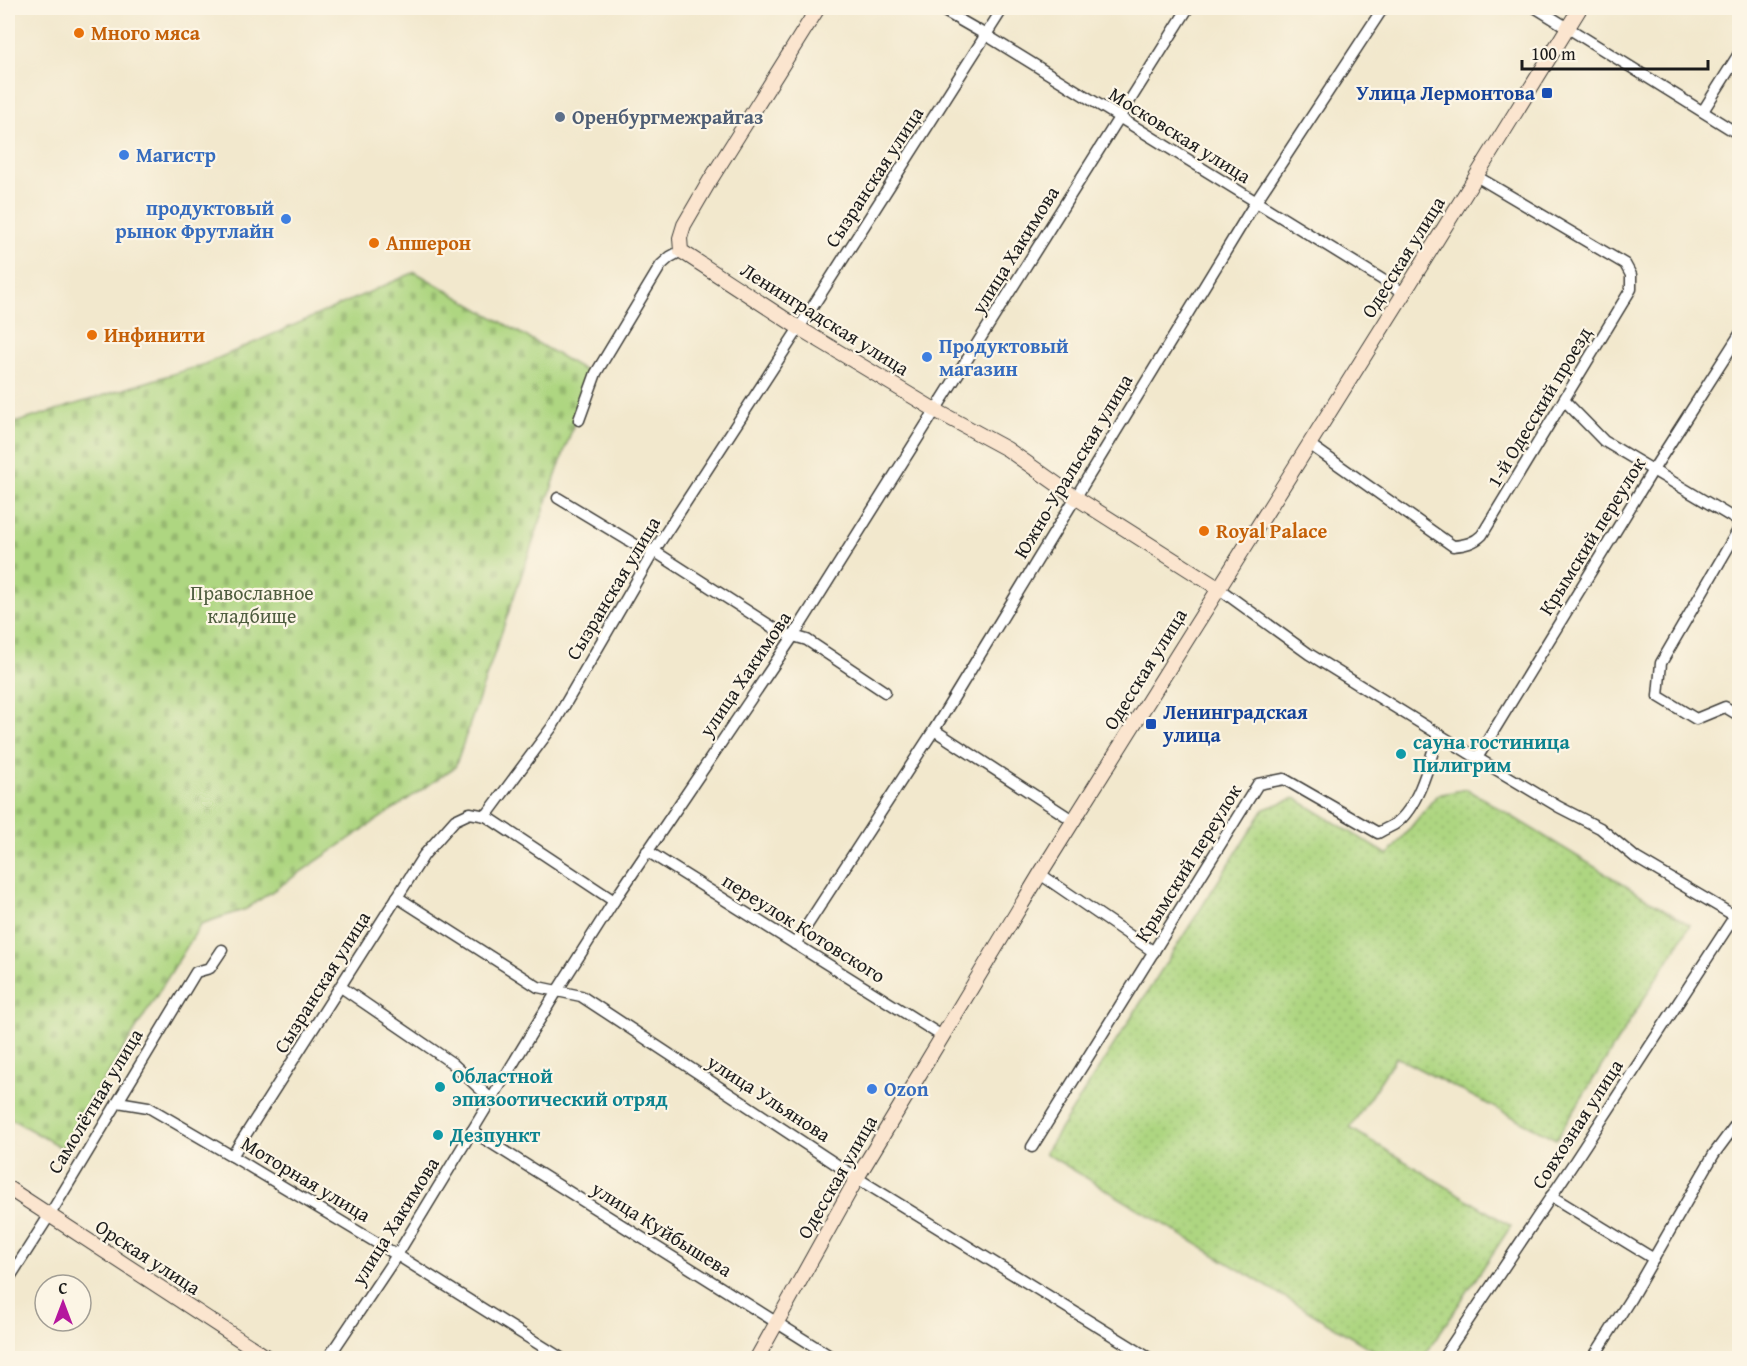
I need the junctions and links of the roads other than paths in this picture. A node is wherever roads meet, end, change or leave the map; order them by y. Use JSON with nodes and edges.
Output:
{"nodes":[{"id":1,"x":818,"y":8,"type":"edge"},
{"id":2,"x":939,"y":8,"type":"edge"},
{"id":3,"x":1003,"y":8,"type":"edge"},
{"id":4,"x":1188,"y":8,"type":"edge"},
{"id":5,"x":1383,"y":8,"type":"edge"},
{"id":6,"x":1536,"y":8,"type":"edge"},
{"id":7,"x":1580,"y":8,"type":"edge"},
{"id":8,"x":1568,"y":26,"type":"junction"},
{"id":9,"x":986,"y":35,"type":"junction"},
{"id":10,"x":1740,"y":52,"type":"edge"},
{"id":11,"x":1703,"y":111,"type":"junction"},
{"id":12,"x":1119,"y":118,"type":"junction"},
{"id":13,"x":1740,"y":135,"type":"edge"},
{"id":14,"x":1476,"y":176,"type":"junction"},
{"id":15,"x":1255,"y":203,"type":"junction"},
{"id":16,"x":681,"y":251,"type":"junction"},
{"id":17,"x":1404,"y":293,"type":"junction"},
{"id":18,"x":799,"y":328,"type":"junction"},
{"id":19,"x":1740,"y":334,"type":"edge"},
{"id":20,"x":1564,"y":400,"type":"junction"},
{"id":21,"x":935,"y":410,"type":"junction"},
{"id":22,"x":579,"y":420,"type":"dead end"},
{"id":23,"x":1309,"y":444,"type":"junction"},
{"id":24,"x":1653,"y":470,"type":"junction"},
{"id":25,"x":1075,"y":497,"type":"junction"},
{"id":26,"x":558,"y":498,"type":"dead end"},
{"id":27,"x":1740,"y":522,"type":"edge"},
{"id":28,"x":1740,"y":527,"type":"edge"},
{"id":29,"x":654,"y":551,"type":"junction"},
{"id":30,"x":1218,"y":588,"type":"junction"},
{"id":31,"x":794,"y":635,"type":"junction"},
{"id":32,"x":885,"y":692,"type":"dead end"},
{"id":33,"x":1740,"y":716,"type":"edge"},
{"id":34,"x":934,"y":730,"type":"junction"},
{"id":35,"x":1438,"y":734,"type":"junction"},
{"id":36,"x":1477,"y":758,"type":"junction"},
{"id":37,"x":486,"y":816,"type":"junction"},
{"id":38,"x":1074,"y":821,"type":"junction"},
{"id":39,"x":647,"y":851,"type":"junction"},
{"id":40,"x":1040,"y":874,"type":"junction"},
{"id":41,"x":397,"y":897,"type":"junction"},
{"id":42,"x":614,"y":901,"type":"junction"},
{"id":43,"x":1738,"y":914,"type":"edge"},
{"id":44,"x":795,"y":944,"type":"junction"},
{"id":45,"x":222,"y":950,"type":"dead end"},
{"id":46,"x":1154,"y":952,"type":"junction"},
{"id":47,"x":341,"y":987,"type":"junction"},
{"id":48,"x":557,"y":990,"type":"junction"},
{"id":49,"x":942,"y":1036,"type":"junction"},
{"id":50,"x":491,"y":1099,"type":"junction"},
{"id":51,"x":118,"y":1102,"type":"junction"},
{"id":52,"x":1740,"y":1119,"type":"edge"},
{"id":53,"x":472,"y":1131,"type":"junction"},
{"id":54,"x":1740,"y":1134,"type":"edge"},
{"id":55,"x":1727,"y":1135,"type":"junction"},
{"id":56,"x":1032,"y":1147,"type":"dead end"},
{"id":57,"x":232,"y":1156,"type":"junction"},
{"id":58,"x":857,"y":1178,"type":"junction"},
{"id":59,"x":8,"y":1188,"type":"edge"},
{"id":60,"x":1551,"y":1196,"type":"junction"},
{"id":61,"x":49,"y":1216,"type":"junction"},
{"id":62,"x":398,"y":1255,"type":"junction"},
{"id":63,"x":1654,"y":1259,"type":"junction"},
{"id":64,"x":8,"y":1280,"type":"edge"},
{"id":65,"x":777,"y":1323,"type":"junction"},
{"id":66,"x":268,"y":1359,"type":"edge"},
{"id":67,"x":327,"y":1359,"type":"edge"},
{"id":68,"x":561,"y":1359,"type":"edge"},
{"id":69,"x":757,"y":1359,"type":"edge"},
{"id":70,"x":833,"y":1359,"type":"edge"},
{"id":71,"x":1149,"y":1359,"type":"edge"},
{"id":72,"x":1443,"y":1359,"type":"edge"},
{"id":73,"x":1593,"y":1359,"type":"edge"}],
"edges":[{"from":1,"to":16,"type":"street"},
{"from":2,"to":9,"type":"street","name":"Московская улица"},
{"from":3,"to":9,"type":"street","name":"Сызранская улица"},
{"from":4,"to":12,"type":"street","name":"улица Хакимова"},
{"from":5,"to":15,"type":"street","name":"Южно-Уральская улица"},
{"from":6,"to":8,"type":"street"},
{"from":7,"to":8,"type":"street","name":"Одесская улица"},
{"from":8,"to":11,"type":"street"},
{"from":8,"to":14,"type":"street","name":"Одесская улица"},
{"from":9,"to":12,"type":"street","name":"Московская улица"},
{"from":9,"to":18,"type":"street","name":"Сызранская улица"},
{"from":10,"to":11,"type":"street"},
{"from":11,"to":13,"type":"street"},
{"from":12,"to":15,"type":"street","name":"Московская улица"},
{"from":12,"to":21,"type":"street","name":"улица Хакимова"},
{"from":14,"to":17,"type":"street","name":"Одесская улица"},
{"from":14,"to":20,"type":"street","name":"1-й Одесский проезд"},
{"from":15,"to":17,"type":"street","name":"Московская улица"},
{"from":15,"to":25,"type":"street","name":"Южно-Уральская улица"},
{"from":16,"to":18,"type":"street","name":"Ленинградская улица"},
{"from":16,"to":22,"type":"street"},
{"from":17,"to":23,"type":"street","name":"Одесская улица"},
{"from":18,"to":21,"type":"street","name":"Ленинградская улица"},
{"from":18,"to":29,"type":"street","name":"Сызранская улица"},
{"from":19,"to":24,"type":"street","name":"Крымский переулок"},
{"from":20,"to":23,"type":"street","name":"1-й Одесский проезд"},
{"from":20,"to":24,"type":"street"},
{"from":21,"to":25,"type":"street","name":"Ленинградская улица"},
{"from":21,"to":31,"type":"street","name":"улица Хакимова"},
{"from":23,"to":30,"type":"street","name":"Одесская улица"},
{"from":24,"to":27,"type":"street"},
{"from":24,"to":36,"type":"street","name":"Крымский переулок"},
{"from":25,"to":30,"type":"street","name":"Ленинградская улица"},
{"from":25,"to":34,"type":"street","name":"Южно-Уральская улица"},
{"from":26,"to":29,"type":"street"},
{"from":28,"to":33,"type":"street"},
{"from":29,"to":31,"type":"street"},
{"from":29,"to":37,"type":"street","name":"Сызранская улица"},
{"from":30,"to":35,"type":"street","name":"Ленинградская улица"},
{"from":30,"to":38,"type":"street","name":"Одесская улица"},
{"from":31,"to":32,"type":"street"},
{"from":31,"to":39,"type":"street","name":"улица Хакимова"},
{"from":34,"to":38,"type":"street"},
{"from":34,"to":44,"type":"street","name":"Южно-Уральская улица"},
{"from":35,"to":36,"type":"street","name":"Ленинградская улица"},
{"from":35,"to":46,"type":"street","name":"Крымский переулок"},
{"from":36,"to":43,"type":"street","name":"Ленинградская улица"},
{"from":37,"to":41,"type":"street","name":"Сызранская улица"},
{"from":37,"to":42,"type":"street"},
{"from":38,"to":40,"type":"street","name":"Одесская улица"},
{"from":39,"to":42,"type":"street","name":"улица Хакимова"},
{"from":39,"to":44,"type":"street","name":"переулок Котовского"},
{"from":40,"to":46,"type":"street"},
{"from":40,"to":49,"type":"street","name":"Одесская улица"},
{"from":41,"to":47,"type":"street","name":"Сызранская улица"},
{"from":41,"to":48,"type":"street","name":"улица Ульянова"},
{"from":42,"to":48,"type":"street","name":"улица Хакимова"},
{"from":43,"to":60,"type":"street","name":"Совхозная улица"},
{"from":44,"to":49,"type":"street","name":"переулок Котовского"},
{"from":45,"to":51,"type":"street","name":"Самолётная улица"},
{"from":46,"to":56,"type":"street","name":"Крымский переулок"},
{"from":47,"to":50,"type":"street"},
{"from":47,"to":57,"type":"street","name":"Сызранская улица"},
{"from":48,"to":50,"type":"street","name":"улица Хакимова"},
{"from":48,"to":58,"type":"street","name":"улица Ульянова"},
{"from":49,"to":58,"type":"street","name":"Одесская улица"},
{"from":50,"to":53,"type":"street","name":"улица Хакимова"},
{"from":51,"to":57,"type":"street","name":"Моторная улица"},
{"from":51,"to":61,"type":"street","name":"Самолётная улица"},
{"from":52,"to":55,"type":"street"},
{"from":53,"to":62,"type":"street","name":"улица Хакимова"},
{"from":53,"to":65,"type":"street","name":"улица Куйбышева"},
{"from":54,"to":55,"type":"street"},
{"from":55,"to":63,"type":"street"},
{"from":57,"to":62,"type":"street","name":"Моторная улица"},
{"from":58,"to":65,"type":"street","name":"Одесская улица"},
{"from":58,"to":71,"type":"street","name":"улица Ульянова"},
{"from":59,"to":61,"type":"street","name":"Орская улица"},
{"from":60,"to":63,"type":"street"},
{"from":60,"to":72,"type":"street","name":"Совхозная улица"},
{"from":61,"to":64,"type":"street","name":"Самолётная улица"},
{"from":61,"to":66,"type":"street","name":"Орская улица"},
{"from":62,"to":67,"type":"street","name":"улица Хакимова"},
{"from":62,"to":68,"type":"street","name":"Моторная улица"},
{"from":63,"to":73,"type":"street"},
{"from":65,"to":69,"type":"street","name":"Одесская улица"},
{"from":65,"to":70,"type":"street","name":"улица Куйбышева"}]}
